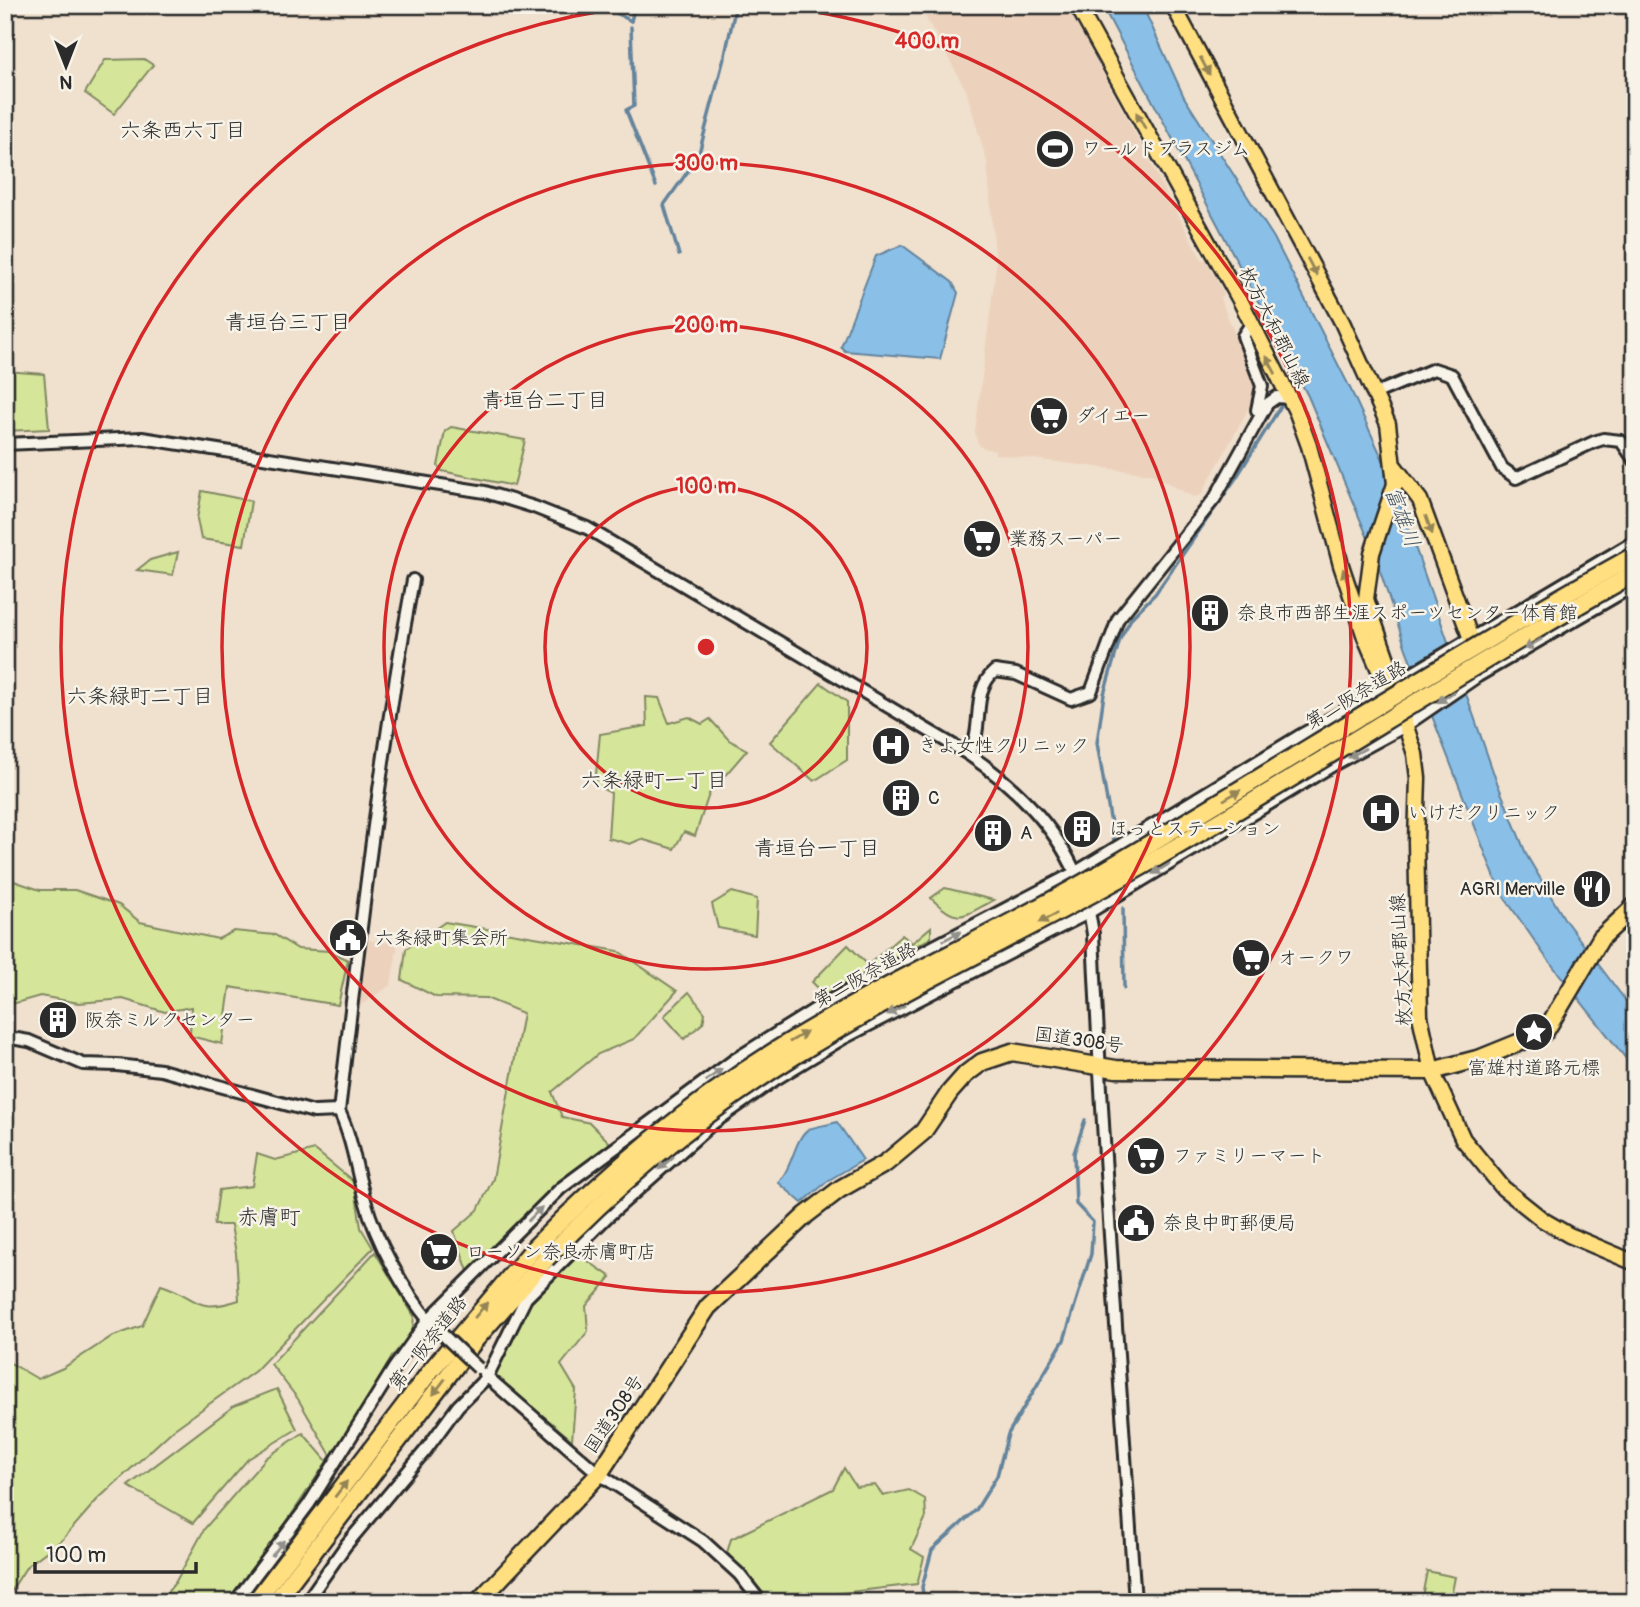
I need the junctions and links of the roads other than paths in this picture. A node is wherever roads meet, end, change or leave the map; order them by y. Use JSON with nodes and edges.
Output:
{"nodes":[{"id":1,"x":1077,"y":5,"type":"edge"},
{"id":2,"x":1173,"y":5,"type":"edge"},
{"id":3,"x":1251,"y":324,"type":"junction"},
{"id":4,"x":1374,"y":394,"type":"junction"},
{"id":5,"x":1288,"y":398,"type":"junction"},
{"id":6,"x":5,"y":444,"type":"edge"},
{"id":7,"x":1635,"y":461,"type":"edge"},
{"id":8,"x":1395,"y":471,"type":"junction"},
{"id":9,"x":1210,"y":502,"type":"junction"},
{"id":10,"x":1635,"y":541,"type":"edge"},
{"id":11,"x":1635,"y":555,"type":"edge"},
{"id":12,"x":1635,"y":573,"type":"edge"},
{"id":13,"x":413,"y":580,"type":"dead end"},
{"id":14,"x":1635,"y":585,"type":"edge"},
{"id":15,"x":1471,"y":639,"type":"junction"},
{"id":16,"x":1392,"y":685,"type":"junction"},
{"id":17,"x":1410,"y":722,"type":"junction"},
{"id":18,"x":968,"y":754,"type":"junction"},
{"id":19,"x":1076,"y":872,"type":"junction"},
{"id":20,"x":1635,"y":906,"type":"edge"},
{"id":21,"x":1090,"y":912,"type":"junction"},
{"id":22,"x":5,"y":1037,"type":"edge"},
{"id":23,"x":1099,"y":1067,"type":"junction"},
{"id":24,"x":1432,"y":1071,"type":"junction"},
{"id":25,"x":340,"y":1111,"type":"junction"},
{"id":26,"x":540,"y":1253,"type":"junction"},
{"id":27,"x":1635,"y":1263,"type":"edge"},
{"id":28,"x":428,"y":1320,"type":"junction"},
{"id":29,"x":487,"y":1377,"type":"junction"},
{"id":30,"x":599,"y":1474,"type":"junction"},
{"id":31,"x":235,"y":1602,"type":"edge"},
{"id":32,"x":255,"y":1602,"type":"edge"},
{"id":33,"x":275,"y":1602,"type":"edge"},
{"id":34,"x":306,"y":1602,"type":"edge"},
{"id":35,"x":478,"y":1602,"type":"edge"},
{"id":36,"x":761,"y":1602,"type":"edge"},
{"id":37,"x":1135,"y":1602,"type":"edge"}],
"edges":[{"from":3,"to":1,"type":"main road","name":"枚方大和郡山線","one_way":true},
{"from":2,"to":4,"type":"main road","name":"枚方大和郡山線","one_way":true},
{"from":5,"to":3,"type":"main road","name":"枚方大和郡山線","one_way":true},
{"from":3,"to":9,"type":"street"},
{"from":4,"to":7,"type":"street"},
{"from":4,"to":8,"type":"main road","name":"枚方大和郡山線"},
{"from":5,"to":9,"type":"street"},
{"from":16,"to":5,"type":"main road","name":"枚方大和郡山線","one_way":true},
{"from":6,"to":18,"type":"street"},
{"from":8,"to":15,"type":"main road","name":"枚方大和郡山線","one_way":true},
{"from":8,"to":16,"type":"main road","name":"枚方大和郡山線"},
{"from":9,"to":18,"type":"street"},
{"from":10,"to":15,"type":"street"},
{"from":26,"to":11,"type":"highway","name":"第二阪奈道路","one_way":true,"bridge":true},
{"from":12,"to":26,"type":"highway","name":"第二阪奈道路","one_way":true,"bridge":true},
{"from":13,"to":25,"type":"street"},
{"from":14,"to":17,"type":"street","one_way":true},
{"from":15,"to":16,"type":"street"},
{"from":16,"to":17,"type":"main road","name":"枚方大和郡山線"},
{"from":16,"to":19,"type":"street"},
{"from":17,"to":21,"type":"street","one_way":true},
{"from":17,"to":24,"type":"main road","name":"枚方大和郡山線"},
{"from":18,"to":19,"type":"street"},
{"from":19,"to":21,"type":"street"},
{"from":28,"to":19,"type":"street","one_way":true},
{"from":20,"to":24,"type":"highway","name":"国道308号"},
{"from":21,"to":23,"type":"street"},
{"from":21,"to":29,"type":"street","one_way":true},
{"from":22,"to":25,"type":"street"},
{"from":23,"to":24,"type":"highway","name":"国道308号"},
{"from":23,"to":30,"type":"highway","name":"国道308号"},
{"from":23,"to":37,"type":"street"},
{"from":24,"to":27,"type":"main road","name":"枚方大和郡山線"},
{"from":25,"to":28,"type":"street"},
{"from":32,"to":26,"type":"highway","name":"第二阪奈道路","one_way":true},
{"from":26,"to":33,"type":"highway","name":"第二阪奈道路","one_way":true},
{"from":28,"to":29,"type":"street","bridge":true},
{"from":31,"to":28,"type":"street","one_way":true},
{"from":29,"to":30,"type":"street"},
{"from":29,"to":34,"type":"street"},
{"from":30,"to":35,"type":"highway","name":"国道308号"},
{"from":30,"to":36,"type":"street"}]}
